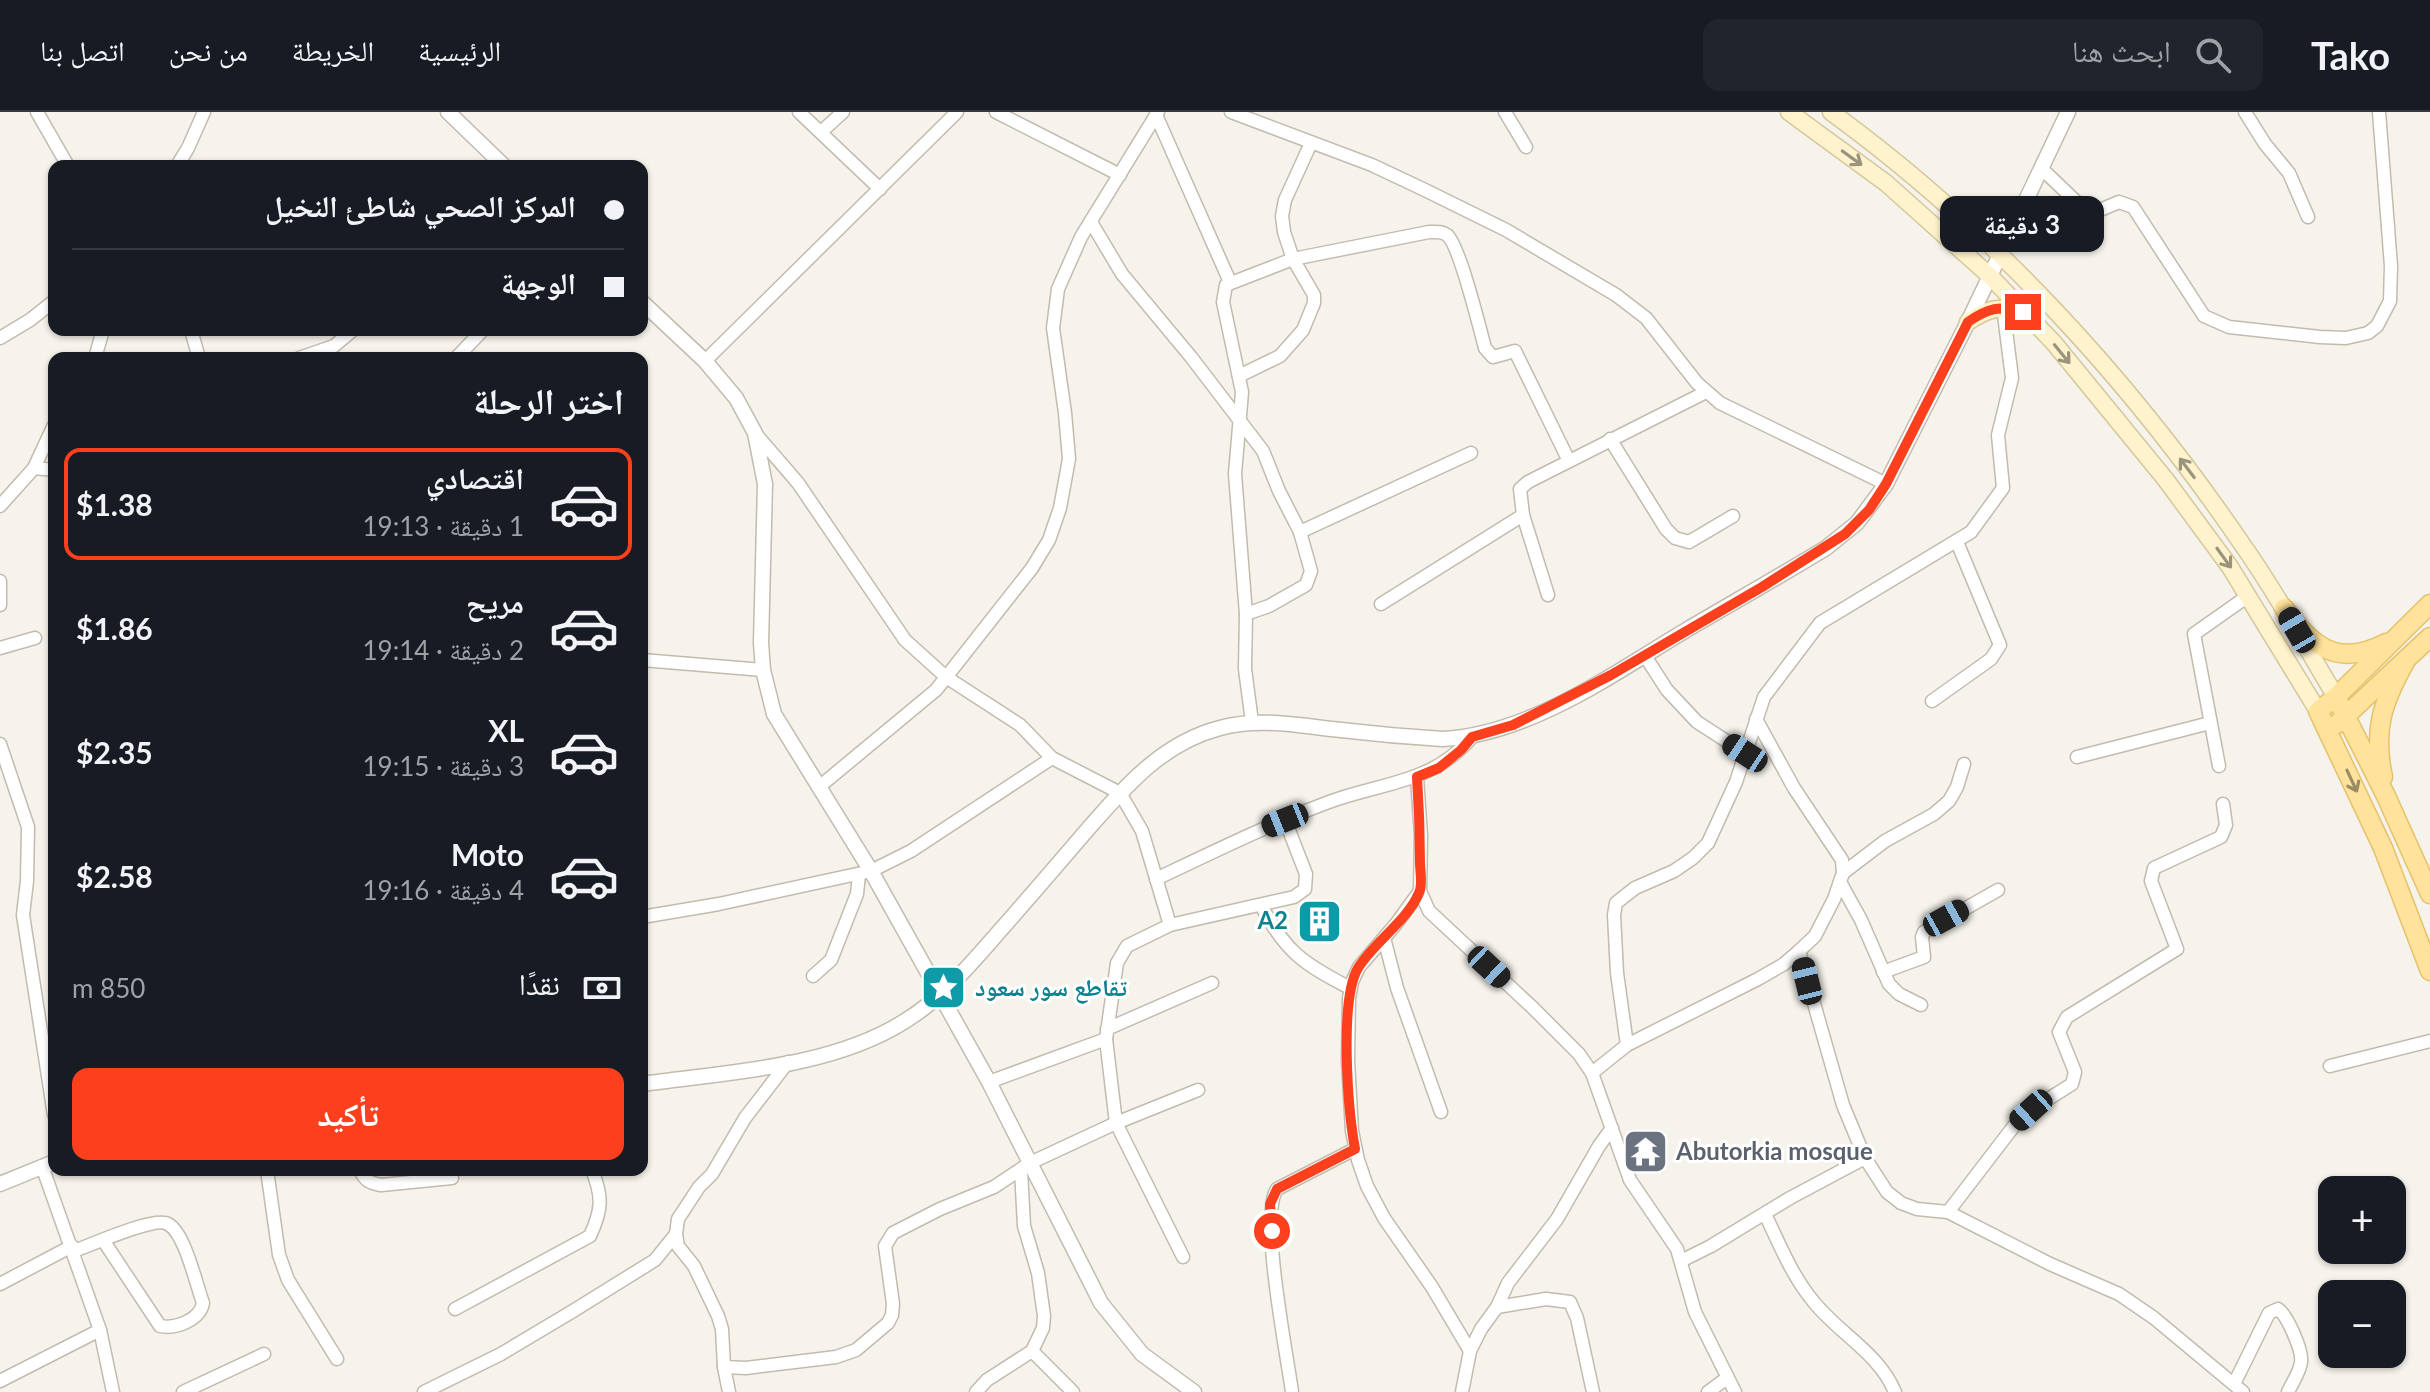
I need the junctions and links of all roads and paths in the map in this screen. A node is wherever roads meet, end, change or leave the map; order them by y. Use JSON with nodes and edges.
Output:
{"nodes":[{"id":1,"x":37,"y":112,"type":"edge"},
{"id":2,"x":204,"y":112,"type":"edge"},
{"id":3,"x":448,"y":112,"type":"edge"},
{"id":4,"x":799,"y":112,"type":"edge"},
{"id":5,"x":843,"y":112,"type":"edge"},
{"id":6,"x":957,"y":112,"type":"edge"},
{"id":7,"x":996,"y":112,"type":"edge"},
{"id":8,"x":1231,"y":112,"type":"edge"},
{"id":9,"x":1505,"y":112,"type":"edge"},
{"id":10,"x":1789,"y":112,"type":"edge"},
{"id":11,"x":1831,"y":112,"type":"edge"},
{"id":12,"x":2068,"y":112,"type":"edge"},
{"id":13,"x":2245,"y":112,"type":"edge"},
{"id":14,"x":2379,"y":112,"type":"edge"},
{"id":15,"x":1157,"y":114,"type":"edge"},
{"id":16,"x":821,"y":132,"type":"junction"},
{"id":17,"x":1311,"y":143,"type":"junction"},
{"id":18,"x":1526,"y":147,"type":"dead end"},
{"id":19,"x":65,"y":160,"type":"edge"},
{"id":20,"x":181,"y":160,"type":"edge"},
{"id":21,"x":498,"y":160,"type":"edge"},
{"id":22,"x":2042,"y":169,"type":"junction"},
{"id":23,"x":1120,"y":175,"type":"junction"},
{"id":24,"x":880,"y":189,"type":"junction"},
{"id":25,"x":2022,"y":211,"type":"junction"},
{"id":26,"x":2308,"y":217,"type":"dead end"},
{"id":27,"x":1963,"y":220,"type":"junction"},
{"id":28,"x":1091,"y":222,"type":"junction"},
{"id":29,"x":2000,"y":255,"type":"junction"},
{"id":30,"x":1293,"y":259,"type":"junction"},
{"id":31,"x":1990,"y":276,"type":"junction"},
{"id":32,"x":1230,"y":282,"type":"junction"},
{"id":33,"x":48,"y":306,"type":"edge"},
{"id":34,"x":2003,"y":307,"type":"junction"},
{"id":35,"x":648,"y":308,"type":"edge"},
{"id":36,"x":2023,"y":312,"type":"junction"},
{"id":37,"x":1968,"y":322,"type":"junction"},
{"id":38,"x":346,"y":336,"type":"edge"},
{"id":39,"x":477,"y":336,"type":"edge"},
{"id":40,"x":0,"y":338,"type":"edge"},
{"id":41,"x":316,"y":352,"type":"edge"},
{"id":42,"x":462,"y":352,"type":"edge"},
{"id":43,"x":705,"y":361,"type":"junction"},
{"id":44,"x":1239,"y":376,"type":"junction"},
{"id":45,"x":1706,"y":392,"type":"junction"},
{"id":46,"x":1241,"y":423,"type":"junction"},
{"id":47,"x":755,"y":433,"type":"junction"},
{"id":48,"x":48,"y":438,"type":"edge"},
{"id":49,"x":1610,"y":439,"type":"junction"},
{"id":50,"x":1471,"y":453,"type":"dead end"},
{"id":51,"x":1569,"y":461,"type":"junction"},
{"id":52,"x":34,"y":468,"type":"junction"},
{"id":53,"x":48,"y":469,"type":"edge"},
{"id":54,"x":1886,"y":484,"type":"junction"},
{"id":55,"x":0,"y":506,"type":"edge"},
{"id":56,"x":1523,"y":515,"type":"junction"},
{"id":57,"x":1733,"y":516,"type":"dead end"},
{"id":58,"x":1300,"y":532,"type":"junction"},
{"id":59,"x":1957,"y":542,"type":"junction"},
{"id":60,"x":0,"y":581,"type":"edge"},
{"id":61,"x":1548,"y":595,"type":"dead end"},
{"id":62,"x":2248,"y":596,"type":"junction"},
{"id":63,"x":1381,"y":604,"type":"dead end"},
{"id":64,"x":2430,"y":604,"type":"edge"},
{"id":65,"x":0,"y":605,"type":"edge"},
{"id":66,"x":2284,"y":608,"type":"junction"},
{"id":67,"x":1246,"y":614,"type":"junction"},
{"id":68,"x":2399,"y":635,"type":"junction"},
{"id":69,"x":2430,"y":637,"type":"edge"},
{"id":70,"x":35,"y":638,"type":"dead end"},
{"id":71,"x":0,"y":648,"type":"edge"},
{"id":72,"x":1645,"y":656,"type":"junction"},
{"id":73,"x":648,"y":660,"type":"edge"},
{"id":74,"x":2405,"y":662,"type":"junction"},
{"id":75,"x":763,"y":670,"type":"junction"},
{"id":76,"x":946,"y":677,"type":"junction"},
{"id":77,"x":2336,"y":697,"type":"junction"},
{"id":78,"x":1932,"y":701,"type":"dead end"},
{"id":79,"x":2318,"y":711,"type":"junction"},
{"id":80,"x":2346,"y":716,"type":"junction"},
{"id":81,"x":1756,"y":719,"type":"junction"},
{"id":82,"x":1252,"y":722,"type":"junction"},
{"id":83,"x":2210,"y":723,"type":"junction"},
{"id":84,"x":2329,"y":731,"type":"junction"},
{"id":85,"x":1472,"y":737,"type":"junction"},
{"id":86,"x":0,"y":744,"type":"edge"},
{"id":87,"x":1745,"y":753,"type":"junction"},
{"id":88,"x":2077,"y":757,"type":"dead end"},
{"id":89,"x":1052,"y":758,"type":"junction"},
{"id":90,"x":1964,"y":764,"type":"dead end"},
{"id":91,"x":2219,"y":766,"type":"dead end"},
{"id":92,"x":1417,"y":777,"type":"junction"},
{"id":93,"x":819,"y":787,"type":"junction"},
{"id":94,"x":1120,"y":793,"type":"junction"},
{"id":95,"x":2386,"y":796,"type":"junction"},
{"id":96,"x":2223,"y":804,"type":"dead end"},
{"id":97,"x":1285,"y":820,"type":"junction"},
{"id":98,"x":865,"y":873,"type":"junction"},
{"id":99,"x":1842,"y":877,"type":"junction"},
{"id":100,"x":1156,"y":879,"type":"junction"},
{"id":101,"x":1998,"y":890,"type":"dead end"},
{"id":102,"x":1420,"y":891,"type":"junction"},
{"id":103,"x":2430,"y":894,"type":"edge"},
{"id":104,"x":1261,"y":905,"type":"junction"},
{"id":105,"x":648,"y":916,"type":"edge"},
{"id":106,"x":1170,"y":925,"type":"junction"},
{"id":107,"x":1384,"y":938,"type":"junction"},
{"id":108,"x":1799,"y":951,"type":"junction"},
{"id":109,"x":2430,"y":971,"type":"edge"},
{"id":110,"x":1883,"y":972,"type":"junction"},
{"id":111,"x":813,"y":976,"type":"dead end"},
{"id":112,"x":1212,"y":983,"type":"dead end"},
{"id":113,"x":1350,"y":988,"type":"junction"},
{"id":114,"x":940,"y":995,"type":"junction"},
{"id":115,"x":1921,"y":1005,"type":"dead end"},
{"id":116,"x":1106,"y":1034,"type":"junction"},
{"id":117,"x":2430,"y":1041,"type":"edge"},
{"id":118,"x":1627,"y":1045,"type":"junction"},
{"id":119,"x":788,"y":1062,"type":"junction"},
{"id":120,"x":2330,"y":1066,"type":"dead end"},
{"id":121,"x":1592,"y":1073,"type":"junction"},
{"id":122,"x":48,"y":1076,"type":"edge"},
{"id":123,"x":989,"y":1082,"type":"junction"},
{"id":124,"x":648,"y":1083,"type":"edge"},
{"id":125,"x":1198,"y":1090,"type":"dead end"},
{"id":126,"x":1441,"y":1112,"type":"dead end"},
{"id":127,"x":1116,"y":1123,"type":"junction"},
{"id":128,"x":1612,"y":1128,"type":"junction"},
{"id":129,"x":1355,"y":1149,"type":"junction"},
{"id":130,"x":1865,"y":1158,"type":"junction"},
{"id":131,"x":48,"y":1164,"type":"edge"},
{"id":132,"x":1025,"y":1167,"type":"junction"},
{"id":133,"x":52,"y":1176,"type":"edge"},
{"id":134,"x":268,"y":1176,"type":"edge"},
{"id":135,"x":363,"y":1176,"type":"edge"},
{"id":136,"x":594,"y":1176,"type":"edge"},
{"id":137,"x":452,"y":1178,"type":"dead end"},
{"id":138,"x":0,"y":1184,"type":"edge"},
{"id":139,"x":1948,"y":1212,"type":"junction"},
{"id":140,"x":1765,"y":1214,"type":"junction"},
{"id":141,"x":676,"y":1234,"type":"junction"},
{"id":142,"x":103,"y":1240,"type":"junction"},
{"id":143,"x":73,"y":1249,"type":"junction"},
{"id":144,"x":1183,"y":1257,"type":"dead end"},
{"id":145,"x":1681,"y":1261,"type":"junction"},
{"id":146,"x":0,"y":1284,"type":"edge"},
{"id":147,"x":1497,"y":1307,"type":"junction"},
{"id":148,"x":455,"y":1309,"type":"dead end"},
{"id":149,"x":100,"y":1330,"type":"junction"},
{"id":150,"x":1032,"y":1351,"type":"junction"},
{"id":151,"x":1470,"y":1351,"type":"junction"},
{"id":152,"x":264,"y":1354,"type":"dead end"},
{"id":153,"x":337,"y":1359,"type":"dead end"},
{"id":154,"x":724,"y":1367,"type":"junction"},
{"id":155,"x":1727,"y":1378,"type":"junction"},
{"id":156,"x":0,"y":1381,"type":"edge"},
{"id":157,"x":2239,"y":1388,"type":"edge"},
{"id":158,"x":113,"y":1392,"type":"edge"},
{"id":159,"x":183,"y":1392,"type":"edge"},
{"id":160,"x":424,"y":1392,"type":"edge"},
{"id":161,"x":729,"y":1392,"type":"edge"},
{"id":162,"x":976,"y":1392,"type":"edge"},
{"id":163,"x":1073,"y":1392,"type":"edge"},
{"id":164,"x":1194,"y":1392,"type":"edge"},
{"id":165,"x":1292,"y":1392,"type":"edge"},
{"id":166,"x":1462,"y":1392,"type":"edge"},
{"id":167,"x":1593,"y":1392,"type":"edge"},
{"id":168,"x":1708,"y":1392,"type":"edge"},
{"id":169,"x":1735,"y":1392,"type":"edge"},
{"id":170,"x":1895,"y":1392,"type":"edge"},
{"id":171,"x":2288,"y":1392,"type":"edge"}],
"edges":[{"from":1,"to":19,"type":"street"},
{"from":2,"to":20,"type":"street"},
{"from":3,"to":21,"type":"street"},
{"from":4,"to":16,"type":"street"},
{"from":5,"to":16,"type":"street"},
{"from":6,"to":24,"type":"street"},
{"from":7,"to":23,"type":"street"},
{"from":8,"to":17,"type":"street"},
{"from":9,"to":18,"type":"street"},
{"from":10,"to":31,"type":"main road","one_way":true},
{"from":11,"to":27,"type":"main road"},
{"from":12,"to":22,"type":"street"},
{"from":13,"to":26,"type":"street"},
{"from":14,"to":22,"type":"street"},
{"from":15,"to":23,"type":"street"},
{"from":15,"to":32,"type":"street"},
{"from":16,"to":24,"type":"street"},
{"from":17,"to":30,"type":"street"},
{"from":17,"to":45,"type":"street"},
{"from":22,"to":25,"type":"street"},
{"from":23,"to":28,"type":"street"},
{"from":24,"to":43,"type":"street"},
{"from":25,"to":27,"type":"main road"},
{"from":25,"to":29,"type":"street"},
{"from":27,"to":29,"type":"main road"},
{"from":28,"to":46,"type":"street"},
{"from":28,"to":76,"type":"street"},
{"from":29,"to":31,"type":"street"},
{"from":66,"to":29,"type":"main road","one_way":true},
{"from":30,"to":32,"type":"street"},
{"from":30,"to":44,"type":"street"},
{"from":30,"to":51,"type":"street"},
{"from":31,"to":36,"type":"main road"},
{"from":31,"to":37,"type":"street"},
{"from":32,"to":44,"type":"street"},
{"from":33,"to":40,"type":"street"},
{"from":34,"to":36,"type":"main road"},
{"from":34,"to":37,"type":"main road"},
{"from":34,"to":59,"type":"street"},
{"from":35,"to":43,"type":"street"},
{"from":36,"to":62,"type":"main road","one_way":true},
{"from":37,"to":54,"type":"street"},
{"from":38,"to":41,"type":"street"},
{"from":39,"to":42,"type":"street"},
{"from":43,"to":47,"type":"street"},
{"from":44,"to":46,"type":"street"},
{"from":45,"to":49,"type":"street"},
{"from":45,"to":54,"type":"street"},
{"from":46,"to":58,"type":"street"},
{"from":46,"to":67,"type":"street"},
{"from":47,"to":75,"type":"street"},
{"from":47,"to":76,"type":"street"},
{"from":48,"to":52,"type":"street"},
{"from":49,"to":51,"type":"street"},
{"from":49,"to":57,"type":"street"},
{"from":50,"to":58,"type":"street"},
{"from":51,"to":56,"type":"street"},
{"from":52,"to":53,"type":"street"},
{"from":52,"to":55,"type":"street"},
{"from":54,"to":72,"type":"street"},
{"from":56,"to":61,"type":"street"},
{"from":56,"to":63,"type":"street"},
{"from":58,"to":67,"type":"street"},
{"from":59,"to":78,"type":"street"},
{"from":59,"to":81,"type":"street"},
{"from":60,"to":65,"type":"street"},
{"from":62,"to":79,"type":"main road"},
{"from":62,"to":83,"type":"street"},
{"from":64,"to":68,"type":"main road"},
{"from":66,"to":68,"type":"main road"},
{"from":66,"to":77,"type":"main road"},
{"from":67,"to":82,"type":"street"},
{"from":68,"to":77,"type":"main road"},
{"from":69,"to":74,"type":"main road"},
{"from":70,"to":71,"type":"street"},
{"from":72,"to":85,"type":"street"},
{"from":72,"to":87,"type":"street"},
{"from":73,"to":75,"type":"street"},
{"from":74,"to":80,"type":"main road"},
{"from":74,"to":95,"type":"main road"},
{"from":75,"to":93,"type":"street"},
{"from":76,"to":89,"type":"street"},
{"from":76,"to":93,"type":"street"},
{"from":77,"to":79,"type":"main road"},
{"from":77,"to":80,"type":"main road"},
{"from":79,"to":84,"type":"main road"},
{"from":80,"to":84,"type":"main road"},
{"from":80,"to":95,"type":"main road"},
{"from":81,"to":87,"type":"street"},
{"from":81,"to":99,"type":"street"},
{"from":82,"to":85,"type":"street"},
{"from":82,"to":94,"type":"street"},
{"from":83,"to":88,"type":"street"},
{"from":83,"to":91,"type":"street"},
{"from":84,"to":109,"type":"main road","one_way":true},
{"from":85,"to":92,"type":"street"},
{"from":86,"to":122,"type":"street"},
{"from":87,"to":118,"type":"street"},
{"from":89,"to":94,"type":"street"},
{"from":89,"to":98,"type":"street"},
{"from":90,"to":99,"type":"street"},
{"from":92,"to":97,"type":"street"},
{"from":92,"to":102,"type":"street"},
{"from":93,"to":98,"type":"street"},
{"from":94,"to":100,"type":"street"},
{"from":94,"to":114,"type":"street"},
{"from":95,"to":103,"type":"main road"},
{"from":96,"to":139,"type":"street"},
{"from":97,"to":100,"type":"street"},
{"from":97,"to":104,"type":"street"},
{"from":98,"to":105,"type":"street"},
{"from":98,"to":111,"type":"street"},
{"from":98,"to":114,"type":"street"},
{"from":99,"to":108,"type":"street"},
{"from":99,"to":110,"type":"street"},
{"from":100,"to":106,"type":"street"},
{"from":101,"to":110,"type":"street"},
{"from":102,"to":107,"type":"street"},
{"from":102,"to":121,"type":"street"},
{"from":104,"to":106,"type":"street"},
{"from":104,"to":113,"type":"street"},
{"from":106,"to":116,"type":"street"},
{"from":107,"to":113,"type":"street"},
{"from":107,"to":126,"type":"street"},
{"from":108,"to":118,"type":"street"},
{"from":108,"to":130,"type":"street"},
{"from":110,"to":115,"type":"street"},
{"from":112,"to":116,"type":"street"},
{"from":113,"to":129,"type":"street"},
{"from":114,"to":119,"type":"street"},
{"from":114,"to":123,"type":"street"},
{"from":116,"to":123,"type":"street"},
{"from":116,"to":127,"type":"street"},
{"from":117,"to":120,"type":"street"},
{"from":118,"to":121,"type":"street"},
{"from":119,"to":124,"type":"street"},
{"from":119,"to":141,"type":"street"},
{"from":121,"to":128,"type":"street"},
{"from":123,"to":132,"type":"street"},
{"from":125,"to":127,"type":"street"},
{"from":127,"to":132,"type":"street"},
{"from":127,"to":144,"type":"street"},
{"from":128,"to":145,"type":"street"},
{"from":128,"to":147,"type":"street"},
{"from":129,"to":151,"type":"street"},
{"from":129,"to":165,"type":"street"},
{"from":130,"to":139,"type":"street"},
{"from":130,"to":140,"type":"street"},
{"from":131,"to":138,"type":"street"},
{"from":132,"to":150,"type":"street"},
{"from":132,"to":154,"type":"street"},
{"from":132,"to":164,"type":"street"},
{"from":133,"to":143,"type":"street"},
{"from":134,"to":153,"type":"street"},
{"from":135,"to":137,"type":"street"},
{"from":136,"to":148,"type":"street"},
{"from":139,"to":157,"type":"street"},
{"from":140,"to":145,"type":"street"},
{"from":140,"to":170,"type":"street"},
{"from":141,"to":154,"type":"street"},
{"from":141,"to":160,"type":"street"},
{"from":142,"to":142,"type":"street"},
{"from":142,"to":143,"type":"street"},
{"from":143,"to":146,"type":"street"},
{"from":143,"to":149,"type":"street"},
{"from":145,"to":155,"type":"street"},
{"from":147,"to":151,"type":"street"},
{"from":147,"to":167,"type":"street"},
{"from":149,"to":156,"type":"street"},
{"from":149,"to":158,"type":"street"},
{"from":150,"to":162,"type":"street"},
{"from":150,"to":163,"type":"street"},
{"from":151,"to":166,"type":"street"},
{"from":152,"to":159,"type":"street"},
{"from":154,"to":161,"type":"street"},
{"from":155,"to":168,"type":"street"},
{"from":155,"to":169,"type":"street"},
{"from":157,"to":171,"type":"street"}]}
